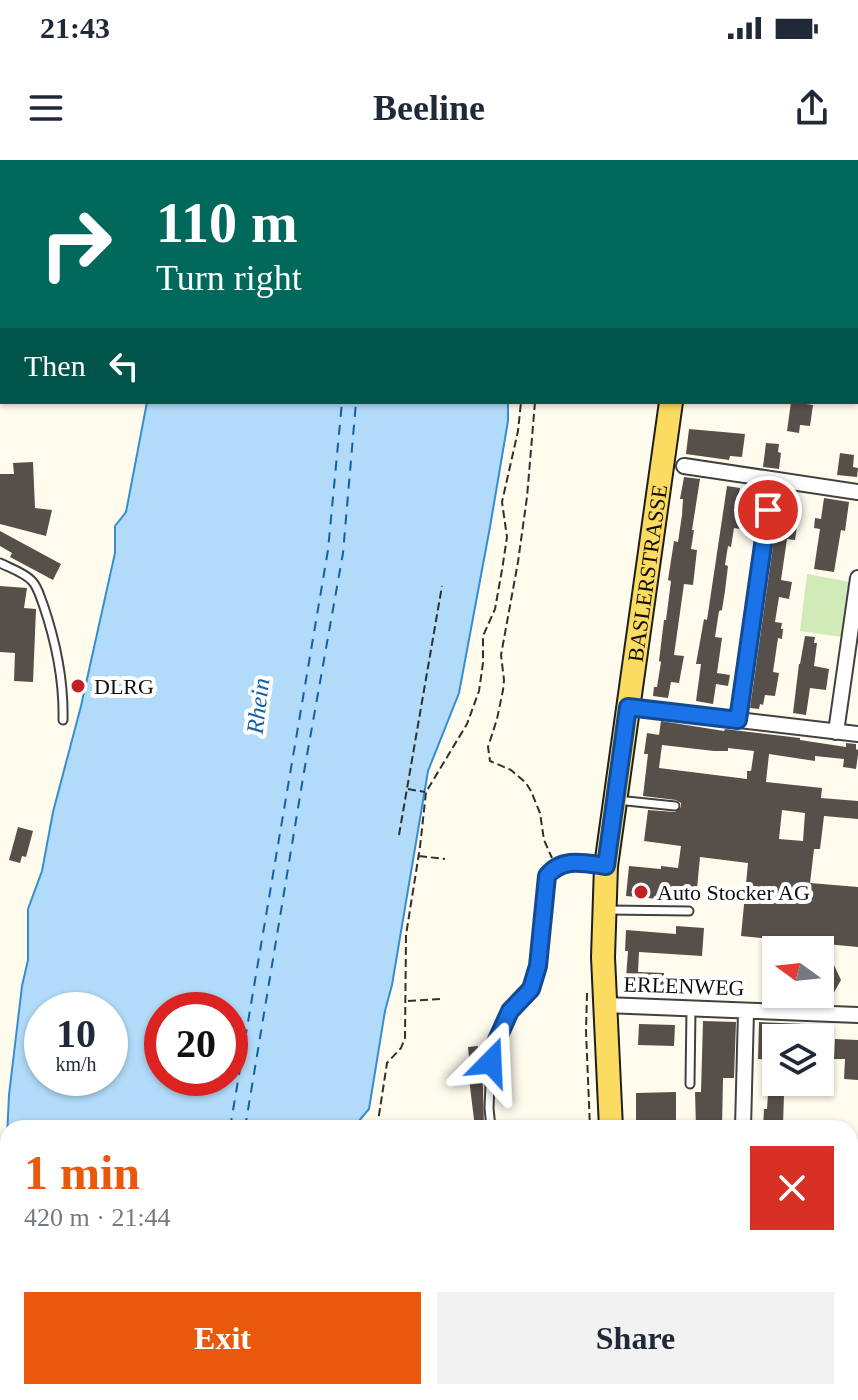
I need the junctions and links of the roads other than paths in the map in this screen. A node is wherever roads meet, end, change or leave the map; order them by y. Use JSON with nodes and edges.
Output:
{"nodes":[{"id":1,"x":671,"y":404,"type":"edge"},
{"id":2,"x":684,"y":466,"type":"dead end"},
{"id":3,"x":772,"y":480,"type":"junction"},
{"id":4,"x":858,"y":492,"type":"edge"},
{"id":5,"x":0,"y":563,"type":"edge"},
{"id":6,"x":858,"y":578,"type":"edge"},
{"id":7,"x":628,"y":707,"type":"junction"},
{"id":8,"x":63,"y":720,"type":"dead end"},
{"id":9,"x":738,"y":720,"type":"junction"},
{"id":10,"x":836,"y":732,"type":"junction"},
{"id":11,"x":858,"y":734,"type":"edge"},
{"id":12,"x":615,"y":800,"type":"junction"},
{"id":13,"x":675,"y":806,"type":"dead end"},
{"id":14,"x":606,"y":866,"type":"junction"},
{"id":15,"x":604,"y":910,"type":"junction"},
{"id":16,"x":689,"y":911,"type":"dead end"},
{"id":17,"x":605,"y":1005,"type":"junction"},
{"id":18,"x":691,"y":1008,"type":"junction"},
{"id":19,"x":746,"y":1011,"type":"junction"},
{"id":20,"x":858,"y":1015,"type":"edge"},
{"id":21,"x":690,"y":1084,"type":"dead end"},
{"id":22,"x":490,"y":1120,"type":"edge"},
{"id":23,"x":611,"y":1120,"type":"edge"},
{"id":24,"x":743,"y":1120,"type":"edge"}],
"edges":[{"from":1,"to":7,"type":"main road","name":"BASLERSTRASSE"},
{"from":2,"to":3,"type":"street"},
{"from":3,"to":4,"type":"street"},
{"from":3,"to":9,"type":"street"},
{"from":5,"to":8,"type":"lane"},
{"from":6,"to":10,"type":"street"},
{"from":7,"to":9,"type":"street"},
{"from":7,"to":12,"type":"main road","name":"BASLERSTRASSE"},
{"from":9,"to":10,"type":"street"},
{"from":10,"to":11,"type":"street"},
{"from":12,"to":13,"type":"lane"},
{"from":12,"to":14,"type":"main road","name":"BASLERSTRASSE"},
{"from":14,"to":15,"type":"main road","name":"BASLERSTRASSE"},
{"from":14,"to":22,"type":"lane"},
{"from":15,"to":16,"type":"lane"},
{"from":15,"to":17,"type":"main road","name":"BASLERSTRASSE"},
{"from":17,"to":18,"type":"street","name":"ERLENWEG"},
{"from":17,"to":23,"type":"main road","name":"BASLERSTRASSE"},
{"from":18,"to":19,"type":"street","name":"ERLENWEG"},
{"from":18,"to":21,"type":"lane"},
{"from":19,"to":20,"type":"street","name":"ERLENWEG"},
{"from":19,"to":24,"type":"street"}]}
